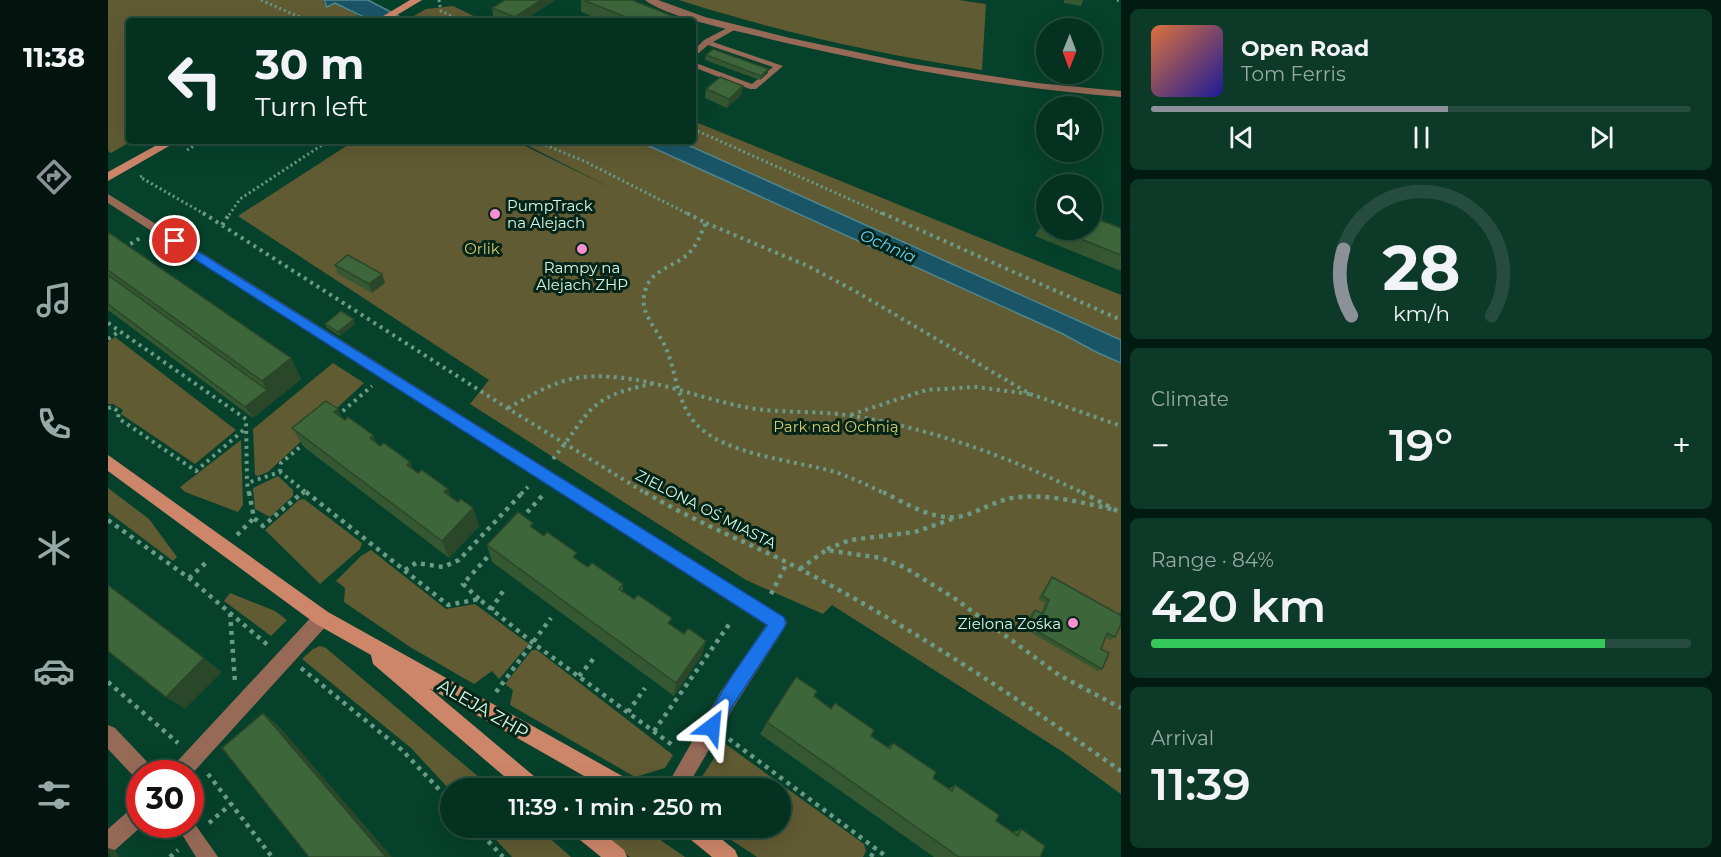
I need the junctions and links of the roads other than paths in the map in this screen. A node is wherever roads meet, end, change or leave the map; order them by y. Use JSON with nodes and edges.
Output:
{"nodes":[{"id":1,"x":417,"y":0,"type":"edge"},
{"id":2,"x":650,"y":0,"type":"edge"},
{"id":3,"x":385,"y":18,"type":"edge"},
{"id":4,"x":733,"y":27,"type":"junction"},
{"id":5,"x":707,"y":42,"type":"junction"},
{"id":6,"x":696,"y":53,"type":"edge"},
{"id":7,"x":696,"y":65,"type":"edge"},
{"id":8,"x":1121,"y":93,"type":"edge"},
{"id":9,"x":167,"y":144,"type":"edge"},
{"id":10,"x":108,"y":177,"type":"edge"},
{"id":11,"x":108,"y":198,"type":"edge"},
{"id":12,"x":108,"y":462,"type":"edge"},
{"id":13,"x":322,"y":618,"type":"junction"},
{"id":14,"x":351,"y":635,"type":"junction"},
{"id":15,"x":108,"y":735,"type":"edge"},
{"id":16,"x":132,"y":760,"type":"edge"},
{"id":17,"x":192,"y":760,"type":"edge"},
{"id":18,"x":521,"y":778,"type":"edge"},
{"id":19,"x":601,"y":778,"type":"edge"},
{"id":20,"x":681,"y":778,"type":"edge"},
{"id":21,"x":126,"y":827,"type":"edge"},
{"id":22,"x":195,"y":838,"type":"edge"},
{"id":23,"x":594,"y":838,"type":"edge"},
{"id":24,"x":704,"y":838,"type":"edge"},
{"id":25,"x":108,"y":843,"type":"edge"},
{"id":26,"x":208,"y":857,"type":"edge"},
{"id":27,"x":617,"y":857,"type":"edge"},
{"id":28,"x":728,"y":857,"type":"edge"}],
"edges":[{"from":1,"to":3,"type":"street"},
{"from":2,"to":4,"type":"street"},
{"from":4,"to":5,"type":"lane"},
{"from":4,"to":8,"type":"street"},
{"from":5,"to":6,"type":"lane"},
{"from":5,"to":7,"type":"lane"},
{"from":9,"to":10,"type":"street"},
{"from":11,"to":20,"type":"street"},
{"from":12,"to":13,"type":"street","name":"ALEJA ZHP"},
{"from":13,"to":14,"type":"street","name":"ALEJA ZHP"},
{"from":13,"to":17,"type":"street"},
{"from":14,"to":18,"type":"street","name":"ALEJA ZHP"},
{"from":14,"to":19,"type":"street","name":"ALEJA ZHP"},
{"from":15,"to":16,"type":"street"},
{"from":21,"to":25,"type":"street"},
{"from":22,"to":26,"type":"street"},
{"from":23,"to":27,"type":"street"},
{"from":24,"to":28,"type":"street"}]}
